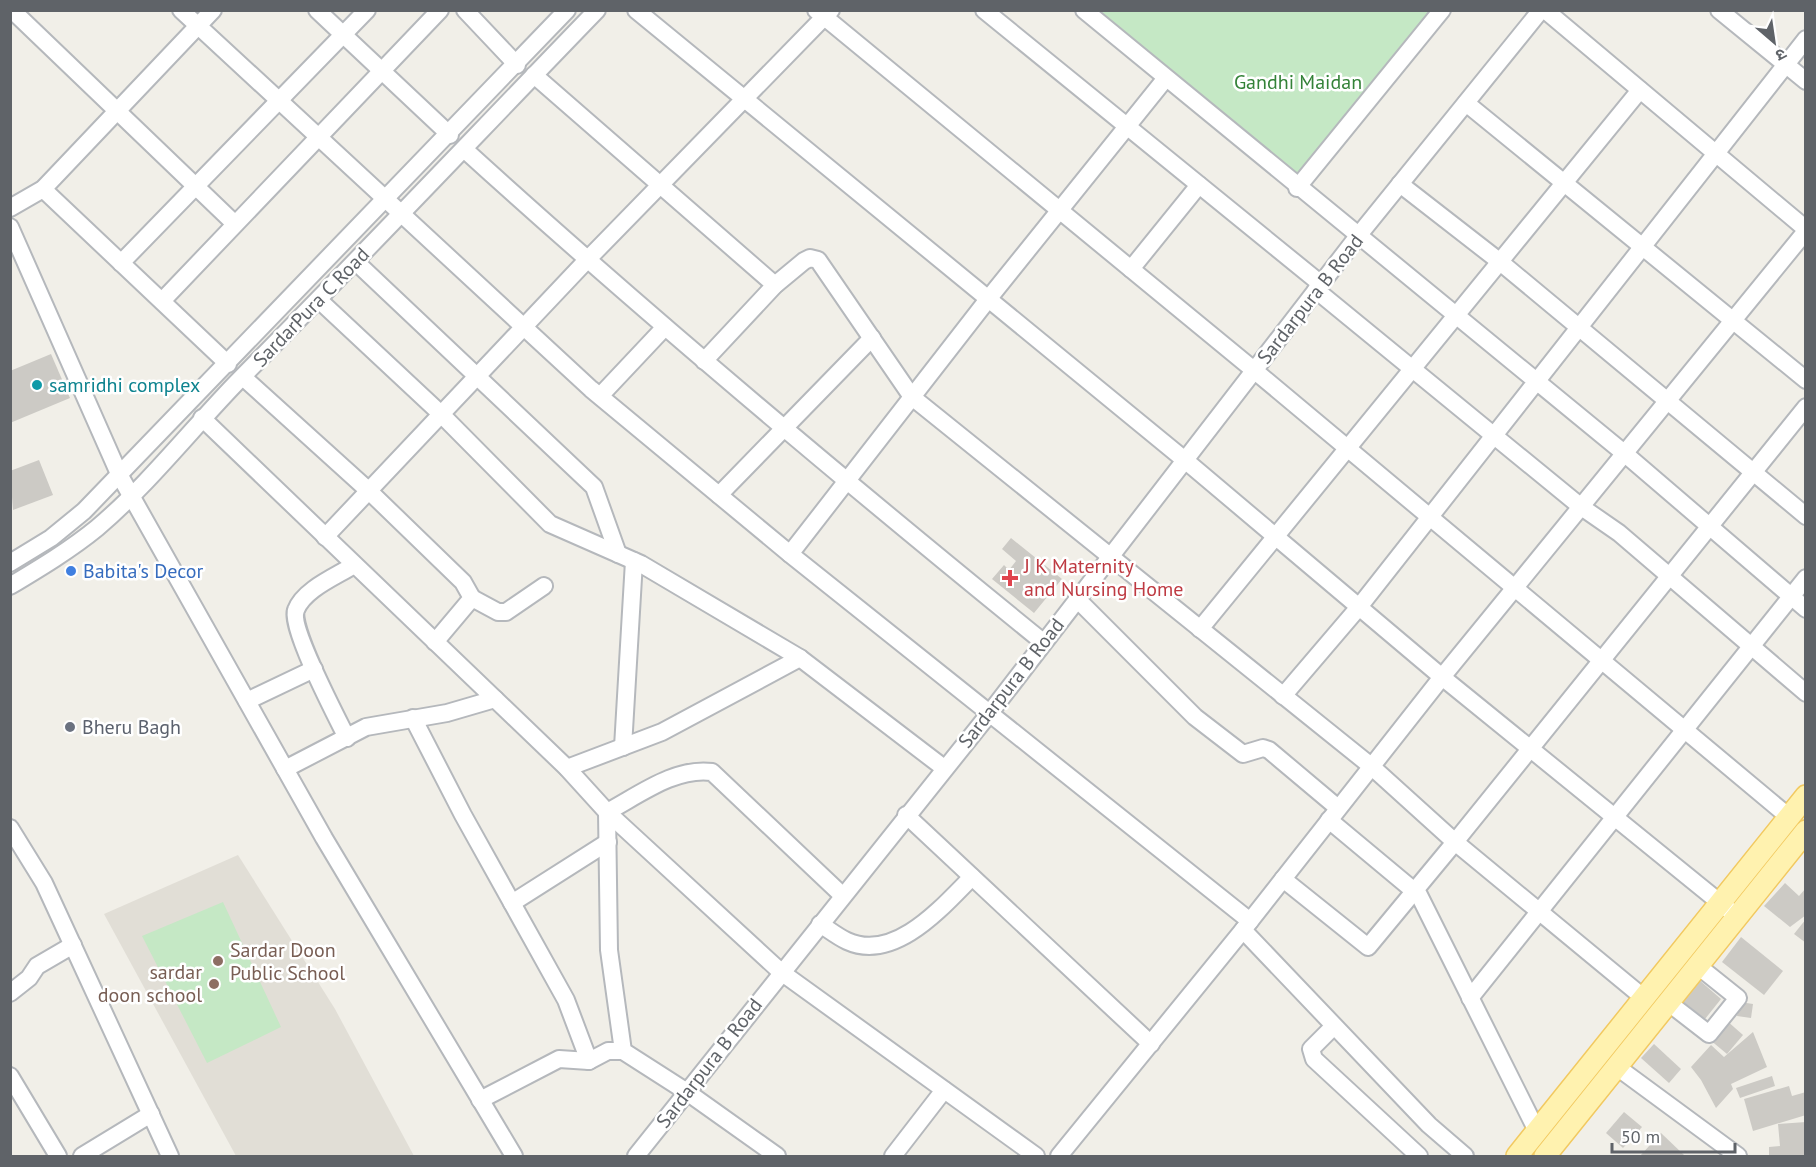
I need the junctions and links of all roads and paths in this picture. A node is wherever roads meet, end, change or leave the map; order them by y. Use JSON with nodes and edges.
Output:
{"nodes":[{"id":1,"x":181,"y":10,"type":"edge"},
{"id":2,"x":213,"y":10,"type":"edge"},
{"id":3,"x":317,"y":10,"type":"edge"},
{"id":4,"x":367,"y":10,"type":"edge"},
{"id":5,"x":440,"y":10,"type":"edge"},
{"id":6,"x":465,"y":10,"type":"edge"},
{"id":7,"x":567,"y":10,"type":"edge"},
{"id":8,"x":597,"y":10,"type":"edge"},
{"id":9,"x":636,"y":10,"type":"edge"},
{"id":10,"x":984,"y":10,"type":"edge"},
{"id":11,"x":1084,"y":10,"type":"edge"},
{"id":12,"x":1442,"y":10,"type":"edge"},
{"id":13,"x":1544,"y":10,"type":"edge"},
{"id":14,"x":1719,"y":10,"type":"edge"},
{"id":15,"x":14,"y":12,"type":"edge"},
{"id":16,"x":824,"y":13,"type":"edge"},
{"id":17,"x":198,"y":26,"type":"junction"},
{"id":18,"x":344,"y":34,"type":"junction"},
{"id":19,"x":1806,"y":39,"type":"edge"},
{"id":20,"x":1785,"y":64,"type":"junction"},
{"id":21,"x":517,"y":65,"type":"junction"},
{"id":22,"x":382,"y":71,"type":"junction"},
{"id":23,"x":534,"y":75,"type":"junction"},
{"id":24,"x":1166,"y":78,"type":"junction"},
{"id":25,"x":1806,"y":81,"type":"edge"},
{"id":26,"x":1640,"y":90,"type":"junction"},
{"id":27,"x":744,"y":98,"type":"junction"},
{"id":28,"x":278,"y":101,"type":"junction"},
{"id":29,"x":1466,"y":104,"type":"junction"},
{"id":30,"x":117,"y":112,"type":"junction"},
{"id":31,"x":1126,"y":126,"type":"junction"},
{"id":32,"x":450,"y":135,"type":"junction"},
{"id":33,"x":318,"y":138,"type":"junction"},
{"id":34,"x":464,"y":149,"type":"junction"},
{"id":35,"x":1716,"y":154,"type":"junction"},
{"id":36,"x":1564,"y":183,"type":"junction"},
{"id":37,"x":1400,"y":184,"type":"junction"},
{"id":38,"x":659,"y":185,"type":"junction"},
{"id":39,"x":1199,"y":185,"type":"junction"},
{"id":40,"x":195,"y":186,"type":"junction"},
{"id":41,"x":1297,"y":188,"type":"junction"},
{"id":42,"x":43,"y":189,"type":"junction"},
{"id":43,"x":384,"y":199,"type":"junction"},
{"id":44,"x":10,"y":208,"type":"edge"},
{"id":45,"x":1060,"y":211,"type":"junction"},
{"id":46,"x":400,"y":214,"type":"junction"},
{"id":47,"x":235,"y":224,"type":"junction"},
{"id":48,"x":10,"y":227,"type":"edge"},
{"id":49,"x":1806,"y":230,"type":"edge"},
{"id":50,"x":1358,"y":236,"type":"junction"},
{"id":51,"x":1642,"y":248,"type":"junction"},
{"id":52,"x":587,"y":260,"type":"junction"},
{"id":53,"x":1499,"y":261,"type":"junction"},
{"id":54,"x":356,"y":262,"type":"junction"},
{"id":55,"x":122,"y":263,"type":"junction"},
{"id":56,"x":1131,"y":269,"type":"junction"},
{"id":57,"x":775,"y":285,"type":"junction"},
{"id":58,"x":1319,"y":287,"type":"junction"},
{"id":59,"x":989,"y":298,"type":"junction"},
{"id":60,"x":162,"y":301,"type":"junction"},
{"id":61,"x":320,"y":301,"type":"junction"},
{"id":62,"x":1455,"y":315,"type":"junction"},
{"id":63,"x":1732,"y":321,"type":"junction"},
{"id":64,"x":523,"y":327,"type":"junction"},
{"id":65,"x":665,"y":327,"type":"junction"},
{"id":66,"x":1579,"y":328,"type":"junction"},
{"id":67,"x":872,"y":338,"type":"junction"},
{"id":68,"x":704,"y":361,"type":"junction"},
{"id":69,"x":228,"y":364,"type":"junction"},
{"id":70,"x":1413,"y":368,"type":"junction"},
{"id":71,"x":1255,"y":371,"type":"junction"},
{"id":72,"x":243,"y":377,"type":"junction"},
{"id":73,"x":476,"y":378,"type":"junction"},
{"id":74,"x":1806,"y":380,"type":"edge"},
{"id":75,"x":1537,"y":382,"type":"junction"},
{"id":76,"x":600,"y":396,"type":"junction"},
{"id":77,"x":912,"y":397,"type":"junction"},
{"id":78,"x":1666,"y":402,"type":"junction"},
{"id":79,"x":1806,"y":407,"type":"edge"},
{"id":80,"x":441,"y":414,"type":"junction"},
{"id":81,"x":202,"y":418,"type":"junction"},
{"id":82,"x":783,"y":428,"type":"junction"},
{"id":83,"x":1495,"y":435,"type":"junction"},
{"id":84,"x":1347,"y":449,"type":"junction"},
{"id":85,"x":1624,"y":453,"type":"junction"},
{"id":86,"x":1186,"y":461,"type":"junction"},
{"id":87,"x":1753,"y":473,"type":"junction"},
{"id":88,"x":120,"y":476,"type":"junction"},
{"id":89,"x":846,"y":482,"type":"junction"},
{"id":90,"x":369,"y":490,"type":"junction"},
{"id":91,"x":132,"y":495,"type":"junction"},
{"id":92,"x":719,"y":495,"type":"junction"},
{"id":93,"x":1580,"y":506,"type":"junction"},
{"id":94,"x":1806,"y":516,"type":"edge"},
{"id":95,"x":1429,"y":518,"type":"junction"},
{"id":96,"x":1710,"y":527,"type":"junction"},
{"id":97,"x":325,"y":537,"type":"junction"},
{"id":98,"x":1276,"y":537,"type":"junction"},
{"id":99,"x":790,"y":554,"type":"junction"},
{"id":100,"x":1110,"y":557,"type":"junction"},
{"id":101,"x":626,"y":558,"type":"junction"},
{"id":102,"x":10,"y":563,"type":"edge"},
{"id":103,"x":354,"y":565,"type":"junction"},
{"id":104,"x":1669,"y":578,"type":"junction"},
{"id":105,"x":1806,"y":578,"type":"edge"},
{"id":106,"x":10,"y":586,"type":"edge"},
{"id":107,"x":544,"y":586,"type":"dead end"},
{"id":108,"x":1513,"y":589,"type":"junction"},
{"id":109,"x":1791,"y":597,"type":"junction"},
{"id":110,"x":472,"y":598,"type":"junction"},
{"id":111,"x":1077,"y":599,"type":"junction"},
{"id":112,"x":1359,"y":607,"type":"junction"},
{"id":113,"x":1806,"y":609,"type":"edge"},
{"id":114,"x":1200,"y":629,"type":"junction"},
{"id":115,"x":435,"y":642,"type":"junction"},
{"id":116,"x":1043,"y":642,"type":"junction"},
{"id":117,"x":1751,"y":647,"type":"junction"},
{"id":118,"x":800,"y":658,"type":"junction"},
{"id":119,"x":1601,"y":661,"type":"junction"},
{"id":120,"x":314,"y":669,"type":"junction"},
{"id":121,"x":1442,"y":677,"type":"junction"},
{"id":122,"x":1806,"y":693,"type":"edge"},
{"id":123,"x":1283,"y":696,"type":"junction"},
{"id":124,"x":495,"y":699,"type":"junction"},
{"id":125,"x":247,"y":701,"type":"junction"},
{"id":126,"x":989,"y":714,"type":"junction"},
{"id":127,"x":413,"y":718,"type":"junction"},
{"id":128,"x":1684,"y":730,"type":"junction"},
{"id":129,"x":347,"y":738,"type":"junction"},
{"id":130,"x":623,"y":747,"type":"junction"},
{"id":131,"x":1530,"y":749,"type":"junction"},
{"id":132,"x":1371,"y":766,"type":"junction"},
{"id":133,"x":567,"y":768,"type":"junction"},
{"id":134,"x":944,"y":768,"type":"junction"},
{"id":135,"x":285,"y":769,"type":"junction"},
{"id":136,"x":1806,"y":796,"type":"edge"},
{"id":137,"x":607,"y":812,"type":"junction"},
{"id":138,"x":1334,"y":814,"type":"junction"},
{"id":139,"x":906,"y":815,"type":"junction"},
{"id":140,"x":1789,"y":817,"type":"junction"},
{"id":141,"x":1614,"y":818,"type":"junction"},
{"id":142,"x":10,"y":828,"type":"edge"},
{"id":143,"x":1806,"y":831,"type":"edge"},
{"id":144,"x":608,"y":842,"type":"junction"},
{"id":145,"x":1455,"y":842,"type":"junction"},
{"id":146,"x":972,"y":877,"type":"junction"},
{"id":147,"x":1283,"y":879,"type":"junction"},
{"id":148,"x":1416,"y":893,"type":"junction"},
{"id":149,"x":842,"y":895,"type":"junction"},
{"id":150,"x":512,"y":903,"type":"junction"},
{"id":151,"x":1728,"y":910,"type":"junction"},
{"id":152,"x":1539,"y":912,"type":"junction"},
{"id":153,"x":820,"y":924,"type":"junction"},
{"id":154,"x":1246,"y":925,"type":"junction"},
{"id":155,"x":73,"y":945,"type":"junction"},
{"id":156,"x":1698,"y":966,"type":"junction"},
{"id":157,"x":781,"y":972,"type":"junction"},
{"id":158,"x":10,"y":993,"type":"edge"},
{"id":159,"x":1470,"y":998,"type":"junction"},
{"id":160,"x":1644,"y":998,"type":"junction"},
{"id":161,"x":1669,"y":1003,"type":"junction"},
{"id":162,"x":1334,"y":1026,"type":"junction"},
{"id":163,"x":1151,"y":1044,"type":"junction"},
{"id":164,"x":623,"y":1051,"type":"junction"},
{"id":165,"x":589,"y":1061,"type":"junction"},
{"id":166,"x":1617,"y":1067,"type":"junction"},
{"id":167,"x":10,"y":1076,"type":"edge"},
{"id":168,"x":944,"y":1090,"type":"junction"},
{"id":169,"x":687,"y":1092,"type":"junction"},
{"id":170,"x":480,"y":1100,"type":"junction"},
{"id":171,"x":151,"y":1114,"type":"junction"},
{"id":172,"x":1537,"y":1131,"type":"junction"},
{"id":173,"x":58,"y":1156,"type":"edge"},
{"id":174,"x":82,"y":1156,"type":"edge"},
{"id":175,"x":170,"y":1156,"type":"edge"},
{"id":176,"x":514,"y":1156,"type":"edge"},
{"id":177,"x":636,"y":1156,"type":"edge"},
{"id":178,"x":777,"y":1156,"type":"edge"},
{"id":179,"x":893,"y":1156,"type":"edge"},
{"id":180,"x":1036,"y":1156,"type":"edge"},
{"id":181,"x":1059,"y":1156,"type":"edge"},
{"id":182,"x":1419,"y":1156,"type":"edge"},
{"id":183,"x":1465,"y":1156,"type":"edge"},
{"id":184,"x":1517,"y":1156,"type":"edge"},
{"id":185,"x":1545,"y":1156,"type":"edge"},
{"id":186,"x":1738,"y":1156,"type":"edge"}],
"edges":[{"from":1,"to":17,"type":"street"},
{"from":2,"to":17,"type":"street"},
{"from":3,"to":18,"type":"street"},
{"from":4,"to":18,"type":"street"},
{"from":5,"to":22,"type":"street"},
{"from":6,"to":21,"type":"street"},
{"from":7,"to":21,"type":"street","name":"SardarPura C Road"},
{"from":8,"to":23,"type":"street","name":"SardarPura C Road"},
{"from":9,"to":27,"type":"street"},
{"from":10,"to":31,"type":"street"},
{"from":11,"to":24,"type":"street"},
{"from":12,"to":41,"type":"street"},
{"from":13,"to":26,"type":"street"},
{"from":13,"to":29,"type":"street","name":"Sardarpura B Road"},
{"from":14,"to":20,"type":"street"},
{"from":15,"to":30,"type":"street"},
{"from":16,"to":27,"type":"street"},
{"from":16,"to":45,"type":"street"},
{"from":17,"to":28,"type":"street"},
{"from":17,"to":30,"type":"street"},
{"from":18,"to":22,"type":"street"},
{"from":18,"to":28,"type":"street"},
{"from":19,"to":20,"type":"street"},
{"from":20,"to":25,"type":"street"},
{"from":20,"to":35,"type":"street"},
{"from":21,"to":32,"type":"street","name":"SardarPura C Road"},
{"from":22,"to":32,"type":"street"},
{"from":22,"to":33,"type":"street"},
{"from":23,"to":34,"type":"street","name":"SardarPura C Road"},
{"from":23,"to":38,"type":"street"},
{"from":24,"to":31,"type":"street"},
{"from":24,"to":41,"type":"street"},
{"from":26,"to":35,"type":"street"},
{"from":26,"to":36,"type":"street"},
{"from":27,"to":38,"type":"street"},
{"from":27,"to":59,"type":"street"},
{"from":28,"to":33,"type":"street"},
{"from":28,"to":40,"type":"street"},
{"from":29,"to":36,"type":"street"},
{"from":29,"to":37,"type":"street","name":"Sardarpura B Road"},
{"from":30,"to":40,"type":"street"},
{"from":30,"to":42,"type":"street"},
{"from":31,"to":39,"type":"street"},
{"from":31,"to":45,"type":"street"},
{"from":32,"to":43,"type":"street","name":"SardarPura C Road"},
{"from":33,"to":43,"type":"street"},
{"from":33,"to":47,"type":"street"},
{"from":34,"to":46,"type":"street","name":"SardarPura C Road"},
{"from":34,"to":52,"type":"street"},
{"from":35,"to":49,"type":"street"},
{"from":35,"to":51,"type":"street"},
{"from":36,"to":51,"type":"street"},
{"from":36,"to":53,"type":"street"},
{"from":37,"to":50,"type":"street","name":"Sardarpura B Road"},
{"from":37,"to":53,"type":"street"},
{"from":38,"to":52,"type":"street"},
{"from":38,"to":57,"type":"street"},
{"from":39,"to":56,"type":"street"},
{"from":39,"to":58,"type":"street"},
{"from":40,"to":47,"type":"street"},
{"from":40,"to":55,"type":"street"},
{"from":41,"to":50,"type":"street"},
{"from":42,"to":44,"type":"street"},
{"from":42,"to":55,"type":"street"},
{"from":43,"to":46,"type":"street"},
{"from":43,"to":69,"type":"street","name":"SardarPura C Road"},
{"from":45,"to":56,"type":"street"},
{"from":45,"to":59,"type":"street"},
{"from":46,"to":54,"type":"street","name":"SardarPura C Road"},
{"from":46,"to":64,"type":"street"},
{"from":47,"to":60,"type":"street"},
{"from":48,"to":88,"type":"street"},
{"from":49,"to":63,"type":"street"},
{"from":50,"to":58,"type":"street","name":"Sardarpura B Road"},
{"from":50,"to":62,"type":"street"},
{"from":51,"to":63,"type":"street"},
{"from":51,"to":66,"type":"street"},
{"from":52,"to":64,"type":"street"},
{"from":52,"to":65,"type":"street"},
{"from":53,"to":62,"type":"street"},
{"from":53,"to":66,"type":"street"},
{"from":54,"to":61,"type":"street","name":"SardarPura C Road"},
{"from":54,"to":73,"type":"street"},
{"from":55,"to":60,"type":"street"},
{"from":56,"to":71,"type":"street"},
{"from":57,"to":67,"type":"street"},
{"from":57,"to":68,"type":"street"},
{"from":58,"to":70,"type":"street"},
{"from":58,"to":71,"type":"street","name":"Sardarpura B Road"},
{"from":59,"to":77,"type":"street"},
{"from":59,"to":86,"type":"street"},
{"from":60,"to":69,"type":"street"},
{"from":61,"to":72,"type":"street","name":"SardarPura C Road"},
{"from":61,"to":80,"type":"street"},
{"from":62,"to":70,"type":"street"},
{"from":62,"to":75,"type":"street"},
{"from":63,"to":74,"type":"street"},
{"from":63,"to":78,"type":"street"},
{"from":64,"to":73,"type":"street"},
{"from":64,"to":76,"type":"street"},
{"from":65,"to":68,"type":"street"},
{"from":65,"to":76,"type":"street"},
{"from":66,"to":75,"type":"street"},
{"from":66,"to":78,"type":"street"},
{"from":67,"to":77,"type":"street"},
{"from":67,"to":82,"type":"street"},
{"from":68,"to":82,"type":"street"},
{"from":69,"to":88,"type":"street","name":"SardarPura C Road"},
{"from":70,"to":83,"type":"street"},
{"from":70,"to":84,"type":"street"},
{"from":71,"to":84,"type":"street"},
{"from":71,"to":86,"type":"street","name":"Sardarpura B Road"},
{"from":72,"to":81,"type":"street","name":"SardarPura C Road"},
{"from":72,"to":90,"type":"street"},
{"from":73,"to":80,"type":"street"},
{"from":73,"to":101,"type":"street"},
{"from":75,"to":83,"type":"street"},
{"from":75,"to":85,"type":"street"},
{"from":76,"to":92,"type":"street"},
{"from":77,"to":89,"type":"street"},
{"from":77,"to":100,"type":"street"},
{"from":78,"to":85,"type":"street"},
{"from":78,"to":87,"type":"street"},
{"from":79,"to":87,"type":"street"},
{"from":80,"to":90,"type":"street"},
{"from":80,"to":101,"type":"street"},
{"from":81,"to":91,"type":"street","name":"SardarPura C Road"},
{"from":81,"to":97,"type":"street"},
{"from":82,"to":89,"type":"street"},
{"from":82,"to":92,"type":"street"},
{"from":83,"to":93,"type":"street"},
{"from":83,"to":95,"type":"street"},
{"from":84,"to":95,"type":"street"},
{"from":84,"to":98,"type":"street"},
{"from":85,"to":93,"type":"street"},
{"from":85,"to":96,"type":"street"},
{"from":86,"to":98,"type":"street"},
{"from":86,"to":100,"type":"street","name":"Sardarpura B Road"},
{"from":87,"to":94,"type":"street"},
{"from":87,"to":96,"type":"street"},
{"from":88,"to":91,"type":"street"},
{"from":88,"to":102,"type":"street","name":"SardarPura C Road"},
{"from":89,"to":99,"type":"street"},
{"from":89,"to":116,"type":"street"},
{"from":90,"to":97,"type":"street"},
{"from":90,"to":110,"type":"street"},
{"from":91,"to":106,"type":"street","name":"SardarPura C Road"},
{"from":91,"to":125,"type":"street"},
{"from":92,"to":99,"type":"street"},
{"from":93,"to":104,"type":"street"},
{"from":93,"to":108,"type":"street"},
{"from":95,"to":108,"type":"street"},
{"from":95,"to":112,"type":"street"},
{"from":96,"to":104,"type":"street"},
{"from":96,"to":109,"type":"street"},
{"from":97,"to":103,"type":"street"},
{"from":98,"to":112,"type":"street"},
{"from":98,"to":114,"type":"street"},
{"from":99,"to":126,"type":"street"},
{"from":100,"to":111,"type":"street","name":"Sardarpura B Road"},
{"from":100,"to":114,"type":"street"},
{"from":101,"to":118,"type":"street"},
{"from":101,"to":130,"type":"street"},
{"from":103,"to":115,"type":"street"},
{"from":103,"to":120,"type":"street"},
{"from":104,"to":117,"type":"street"},
{"from":104,"to":119,"type":"street"},
{"from":105,"to":109,"type":"street"},
{"from":107,"to":110,"type":"street"},
{"from":108,"to":119,"type":"street"},
{"from":108,"to":121,"type":"street"},
{"from":109,"to":113,"type":"street"},
{"from":109,"to":117,"type":"street"},
{"from":110,"to":115,"type":"street"},
{"from":111,"to":116,"type":"street","name":"Sardarpura B Road"},
{"from":111,"to":138,"type":"street"},
{"from":112,"to":121,"type":"street"},
{"from":112,"to":123,"type":"street"},
{"from":114,"to":123,"type":"street"},
{"from":115,"to":124,"type":"street"},
{"from":116,"to":126,"type":"street","name":"Sardarpura B Road"},
{"from":117,"to":122,"type":"street"},
{"from":117,"to":128,"type":"street"},
{"from":118,"to":130,"type":"street"},
{"from":118,"to":134,"type":"street"},
{"from":119,"to":128,"type":"street"},
{"from":119,"to":131,"type":"street"},
{"from":120,"to":125,"type":"street"},
{"from":120,"to":129,"type":"street"},
{"from":121,"to":131,"type":"street"},
{"from":121,"to":132,"type":"street"},
{"from":123,"to":132,"type":"street"},
{"from":124,"to":127,"type":"street"},
{"from":124,"to":133,"type":"street"},
{"from":125,"to":135,"type":"street"},
{"from":126,"to":134,"type":"street","name":"Sardarpura B Road"},
{"from":126,"to":154,"type":"street"},
{"from":127,"to":129,"type":"street"},
{"from":127,"to":150,"type":"street"},
{"from":128,"to":140,"type":"street"},
{"from":128,"to":141,"type":"street"},
{"from":129,"to":135,"type":"street"},
{"from":130,"to":133,"type":"street"},
{"from":131,"to":141,"type":"street"},
{"from":131,"to":145,"type":"street"},
{"from":132,"to":138,"type":"street"},
{"from":132,"to":145,"type":"street"},
{"from":133,"to":137,"type":"street"},
{"from":134,"to":139,"type":"street","name":"Sardarpura B Road"},
{"from":135,"to":170,"type":"street"},
{"from":136,"to":140,"type":"main road"},
{"from":137,"to":144,"type":"street"},
{"from":137,"to":149,"type":"street"},
{"from":137,"to":157,"type":"street"},
{"from":138,"to":147,"type":"street"},
{"from":138,"to":148,"type":"street"},
{"from":139,"to":146,"type":"street"},
{"from":139,"to":149,"type":"street","name":"Sardarpura B Road"},
{"from":140,"to":151,"type":"main road"},
{"from":141,"to":151,"type":"street"},
{"from":141,"to":152,"type":"street"},
{"from":142,"to":155,"type":"street"},
{"from":143,"to":151,"type":"main road"},
{"from":144,"to":150,"type":"street"},
{"from":144,"to":164,"type":"street"},
{"from":145,"to":148,"type":"street"},
{"from":145,"to":152,"type":"street"},
{"from":146,"to":153,"type":"street"},
{"from":146,"to":163,"type":"street"},
{"from":147,"to":148,"type":"street"},
{"from":147,"to":154,"type":"street"},
{"from":148,"to":159,"type":"street"},
{"from":149,"to":153,"type":"street","name":"Sardarpura B Road"},
{"from":150,"to":165,"type":"street"},
{"from":151,"to":156,"type":"main road"},
{"from":151,"to":160,"type":"main road"},
{"from":152,"to":159,"type":"street"},
{"from":152,"to":160,"type":"street"},
{"from":153,"to":157,"type":"street","name":"Sardarpura B Road"},
{"from":154,"to":162,"type":"street"},
{"from":154,"to":163,"type":"street"},
{"from":155,"to":158,"type":"street"},
{"from":155,"to":171,"type":"street"},
{"from":156,"to":161,"type":"main road"},
{"from":156,"to":161,"type":"street"},
{"from":157,"to":168,"type":"street"},
{"from":157,"to":169,"type":"street","name":"Sardarpura B Road"},
{"from":159,"to":172,"type":"street"},
{"from":160,"to":172,"type":"main road"},
{"from":161,"to":166,"type":"main road"},
{"from":162,"to":182,"type":"street"},
{"from":162,"to":183,"type":"street"},
{"from":163,"to":181,"type":"street"},
{"from":164,"to":165,"type":"street"},
{"from":164,"to":169,"type":"street"},
{"from":165,"to":170,"type":"street"},
{"from":166,"to":185,"type":"main road"},
{"from":166,"to":186,"type":"street"},
{"from":167,"to":173,"type":"street"},
{"from":168,"to":179,"type":"street"},
{"from":168,"to":180,"type":"street"},
{"from":169,"to":177,"type":"street","name":"Sardarpura B Road"},
{"from":169,"to":178,"type":"street"},
{"from":170,"to":176,"type":"street"},
{"from":171,"to":174,"type":"street"},
{"from":171,"to":175,"type":"street"},
{"from":172,"to":184,"type":"main road"}]}
